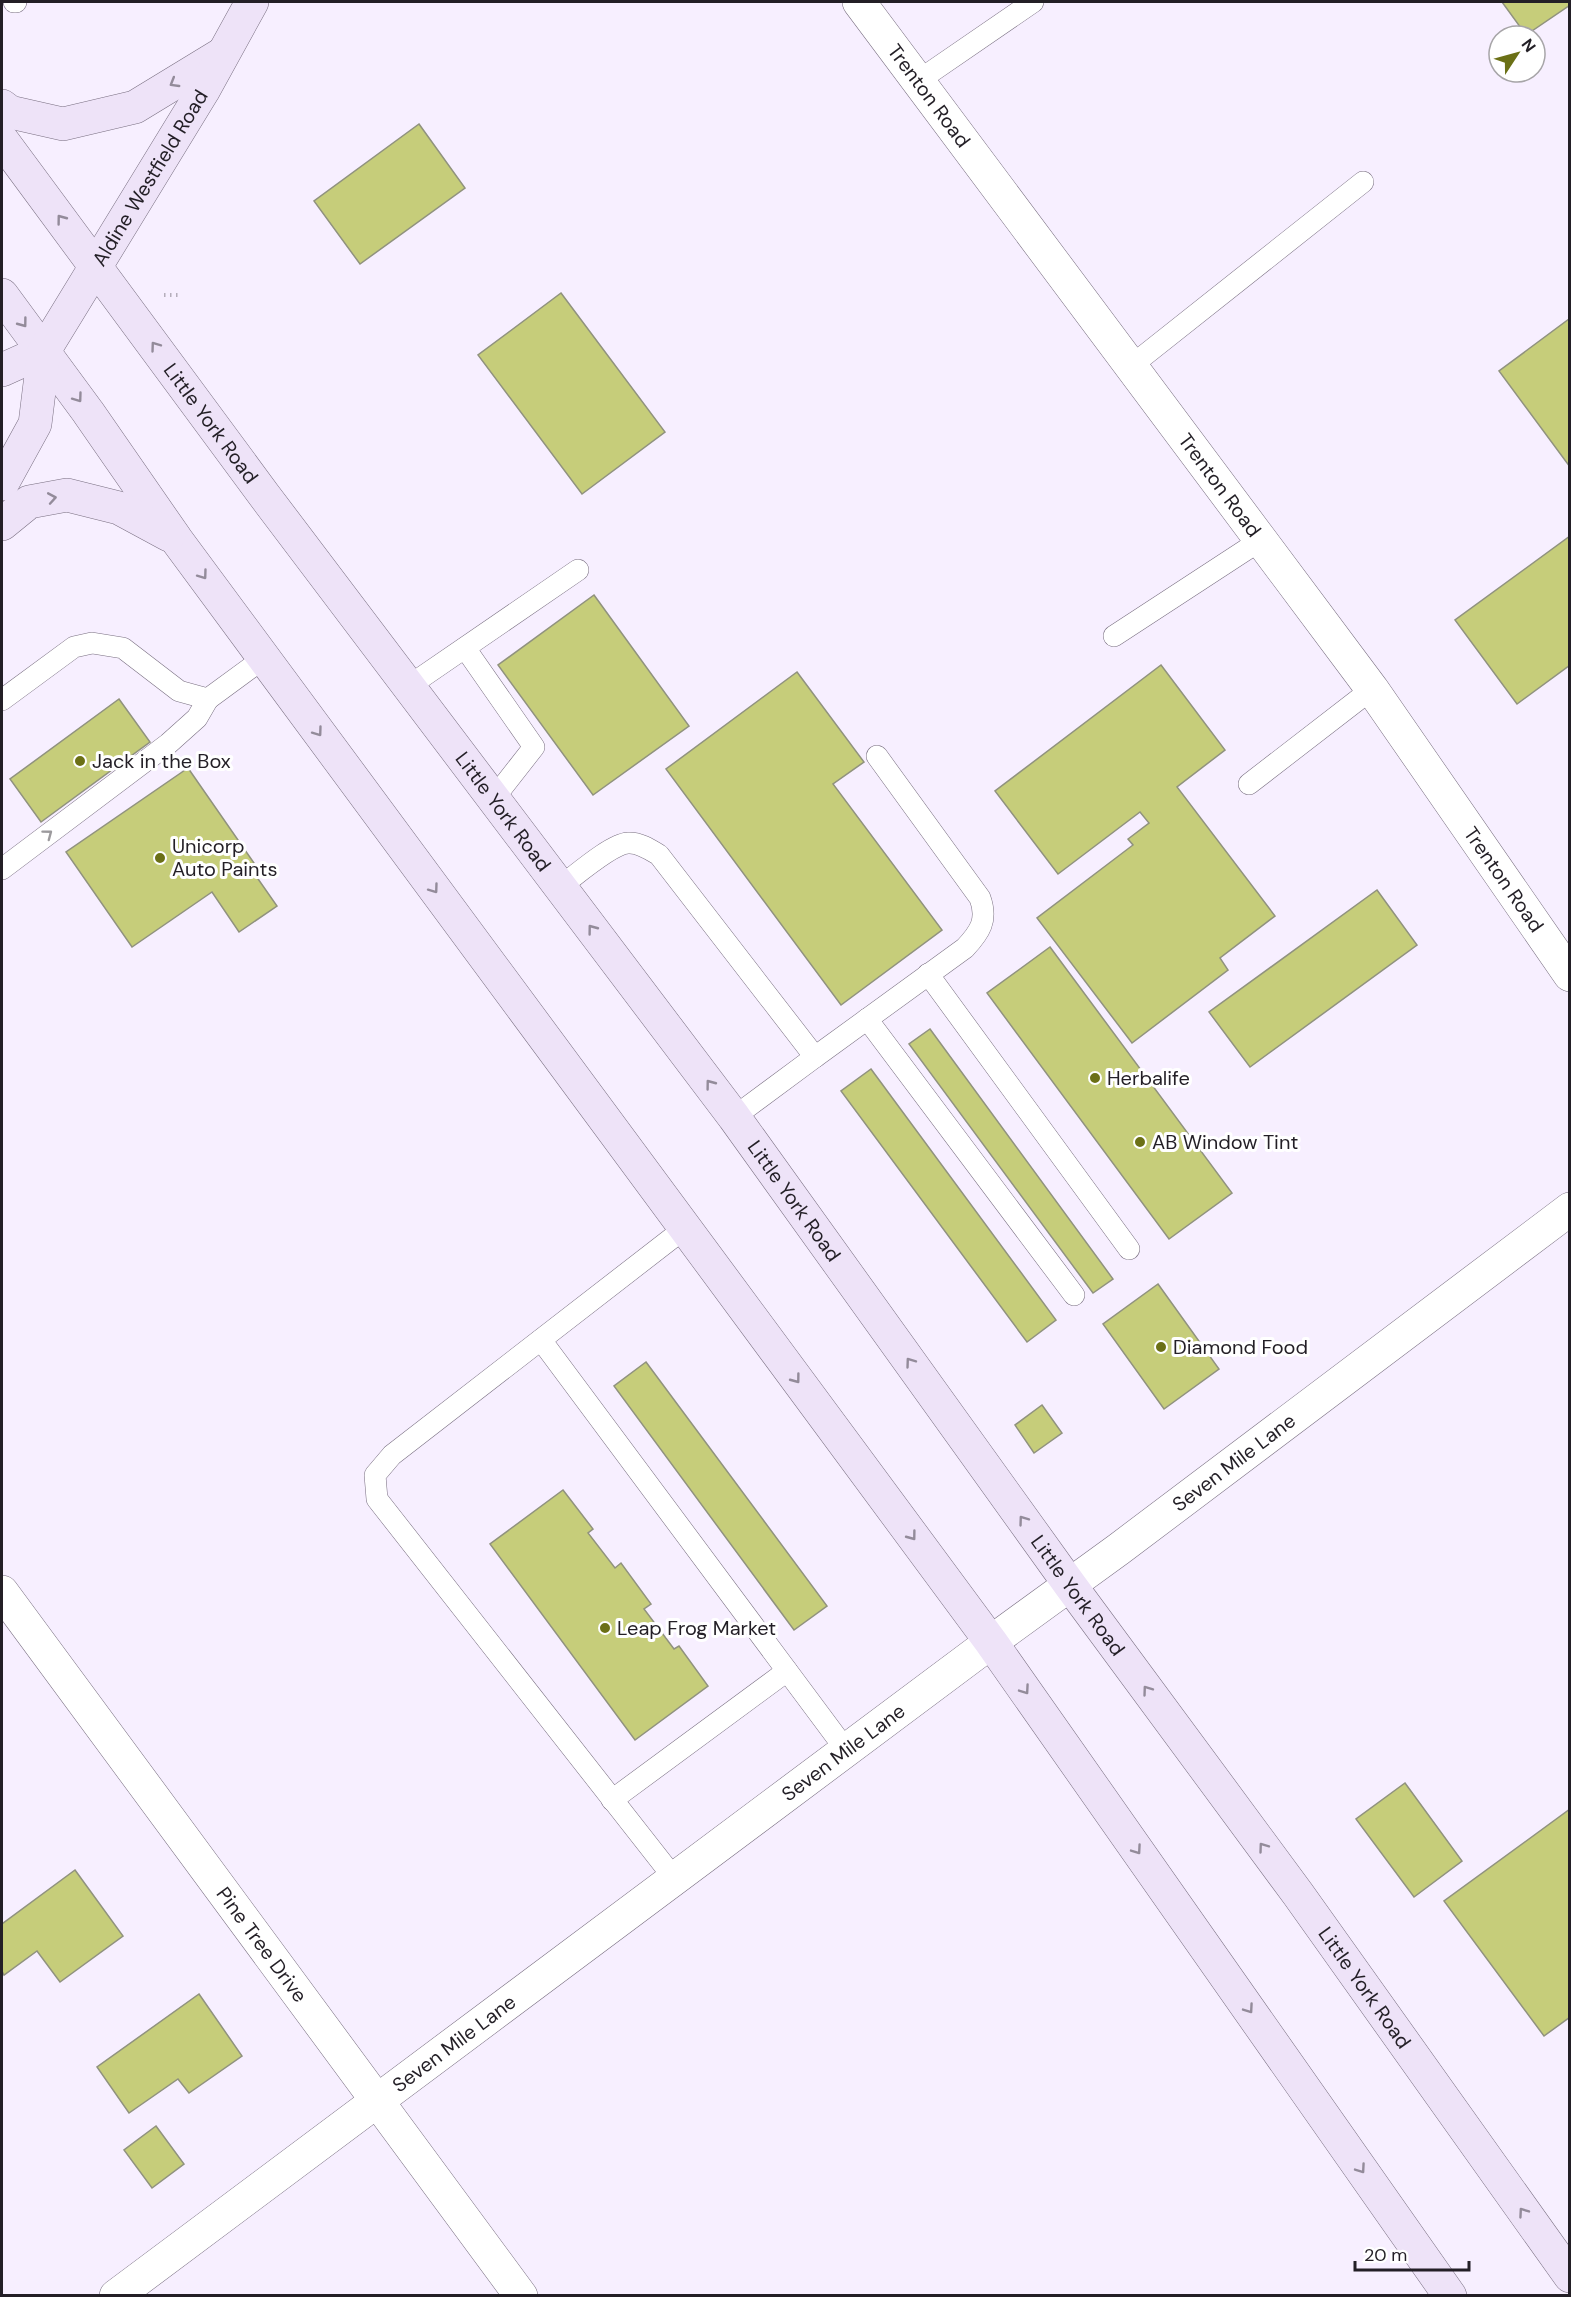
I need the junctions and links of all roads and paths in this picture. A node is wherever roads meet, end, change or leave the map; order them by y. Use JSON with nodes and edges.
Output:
{"nodes":[{"id":1,"x":252,"y":2,"type":"edge"},
{"id":2,"x":859,"y":2,"type":"edge"},
{"id":3,"x":1033,"y":2,"type":"edge"},
{"id":4,"x":224,"y":53,"type":"junction"},
{"id":5,"x":918,"y":81,"type":"junction"},
{"id":6,"x":2,"y":106,"type":"edge"},
{"id":7,"x":2,"y":140,"type":"edge"},
{"id":8,"x":1363,"y":182,"type":"dead end"},
{"id":9,"x":97,"y":266,"type":"junction"},
{"id":10,"x":2,"y":295,"type":"edge"},
{"id":11,"x":164,"y":295,"type":"dead end"},
{"id":12,"x":178,"y":295,"type":"dead end"},
{"id":13,"x":44,"y":351,"type":"junction"},
{"id":14,"x":1131,"y":366,"type":"junction"},
{"id":15,"x":2,"y":370,"type":"edge"},
{"id":16,"x":2,"y":484,"type":"edge"},
{"id":17,"x":2,"y":524,"type":"edge"},
{"id":18,"x":176,"y":539,"type":"junction"},
{"id":19,"x":1261,"y":540,"type":"junction"},
{"id":20,"x":578,"y":570,"type":"dead end"},
{"id":21,"x":1114,"y":636,"type":"dead end"},
{"id":22,"x":465,"y":648,"type":"junction"},
{"id":23,"x":264,"y":658,"type":"junction"},
{"id":24,"x":409,"y":686,"type":"junction"},
{"id":25,"x":1372,"y":688,"type":"junction"},
{"id":26,"x":208,"y":699,"type":"junction"},
{"id":27,"x":2,"y":700,"type":"edge"},
{"id":28,"x":878,"y":756,"type":"dead end"},
{"id":29,"x":1249,"y":784,"type":"dead end"},
{"id":30,"x":494,"y":798,"type":"junction"},
{"id":31,"x":2,"y":869,"type":"edge"},
{"id":32,"x":561,"y":886,"type":"junction"},
{"id":33,"x":928,"y":974,"type":"junction"},
{"id":34,"x":1569,"y":975,"type":"edge"},
{"id":35,"x":867,"y":1019,"type":"junction"},
{"id":36,"x":815,"y":1057,"type":"junction"},
{"id":37,"x":734,"y":1117,"type":"junction"},
{"id":38,"x":1569,"y":1209,"type":"edge"},
{"id":39,"x":685,"y":1228,"type":"junction"},
{"id":40,"x":1129,"y":1249,"type":"dead end"},
{"id":41,"x":1074,"y":1295,"type":"dead end"},
{"id":42,"x":541,"y":1340,"type":"junction"},
{"id":43,"x":1070,"y":1585,"type":"junction"},
{"id":44,"x":2,"y":1592,"type":"edge"},
{"id":45,"x":992,"y":1642,"type":"junction"},
{"id":46,"x":787,"y":1671,"type":"junction"},
{"id":47,"x":846,"y":1750,"type":"junction"},
{"id":48,"x":612,"y":1800,"type":"junction"},
{"id":49,"x":674,"y":1878,"type":"junction"},
{"id":50,"x":376,"y":2100,"type":"junction"},
{"id":51,"x":1569,"y":2276,"type":"edge"},
{"id":52,"x":116,"y":2295,"type":"edge"},
{"id":53,"x":521,"y":2295,"type":"edge"},
{"id":54,"x":1450,"y":2295,"type":"edge"}],
"edges":[{"from":1,"to":4,"type":"main road","name":"Aldine Westfield Road"},
{"from":2,"to":5,"type":"street","name":"Trenton Road"},
{"from":3,"to":5,"type":"lane"},
{"from":4,"to":6,"type":"main road","one_way":true},
{"from":4,"to":9,"type":"main road","name":"Aldine Westfield Road"},
{"from":5,"to":14,"type":"street","name":"Trenton Road"},
{"from":9,"to":7,"type":"main road","name":"Little York Road","one_way":true},
{"from":8,"to":14,"type":"lane"},
{"from":9,"to":13,"type":"main road","name":"Aldine Westfield Road"},
{"from":24,"to":9,"type":"main road","name":"Little York Road","one_way":true},
{"from":10,"to":13,"type":"main road","one_way":true},
{"from":11,"to":12,"type":"path"},
{"from":13,"to":15,"type":"main road"},
{"from":13,"to":16,"type":"main road","name":"Aldine Westfield Road"},
{"from":13,"to":18,"type":"main road","one_way":true},
{"from":14,"to":19,"type":"street","name":"Trenton Road"},
{"from":17,"to":18,"type":"main road","one_way":true},
{"from":18,"to":23,"type":"main road","one_way":true},
{"from":19,"to":21,"type":"lane"},
{"from":19,"to":25,"type":"street","name":"Trenton Road"},
{"from":20,"to":22,"type":"lane"},
{"from":22,"to":24,"type":"lane"},
{"from":22,"to":30,"type":"lane"},
{"from":23,"to":26,"type":"lane"},
{"from":23,"to":39,"type":"main road","one_way":true},
{"from":24,"to":30,"type":"main road","name":"Little York Road"},
{"from":25,"to":29,"type":"lane"},
{"from":25,"to":34,"type":"street","name":"Trenton Road"},
{"from":26,"to":27,"type":"lane"},
{"from":31,"to":26,"type":"lane","one_way":true},
{"from":28,"to":33,"type":"lane"},
{"from":30,"to":32,"type":"main road","name":"Little York Road"},
{"from":32,"to":36,"type":"lane"},
{"from":37,"to":32,"type":"main road","name":"Little York Road","one_way":true},
{"from":33,"to":35,"type":"lane"},
{"from":33,"to":40,"type":"lane"},
{"from":35,"to":36,"type":"lane"},
{"from":35,"to":41,"type":"lane"},
{"from":36,"to":37,"type":"lane"},
{"from":43,"to":37,"type":"main road","name":"Little York Road","one_way":true},
{"from":38,"to":43,"type":"street","name":"Seven Mile Lane"},
{"from":39,"to":42,"type":"lane"},
{"from":39,"to":45,"type":"main road","one_way":true},
{"from":42,"to":46,"type":"lane"},
{"from":42,"to":48,"type":"lane"},
{"from":43,"to":45,"type":"street","name":"Seven Mile Lane"},
{"from":51,"to":43,"type":"main road","name":"Little York Road","one_way":true},
{"from":44,"to":50,"type":"street","name":"Pine Tree Drive"},
{"from":45,"to":47,"type":"street","name":"Seven Mile Lane"},
{"from":45,"to":54,"type":"main road","one_way":true},
{"from":46,"to":47,"type":"lane"},
{"from":46,"to":48,"type":"lane"},
{"from":47,"to":49,"type":"street","name":"Seven Mile Lane"},
{"from":48,"to":49,"type":"lane"},
{"from":49,"to":50,"type":"street","name":"Seven Mile Lane"},
{"from":50,"to":52,"type":"street","name":"Seven Mile Lane"},
{"from":50,"to":53,"type":"street","name":"Pine Tree Drive"}]}
